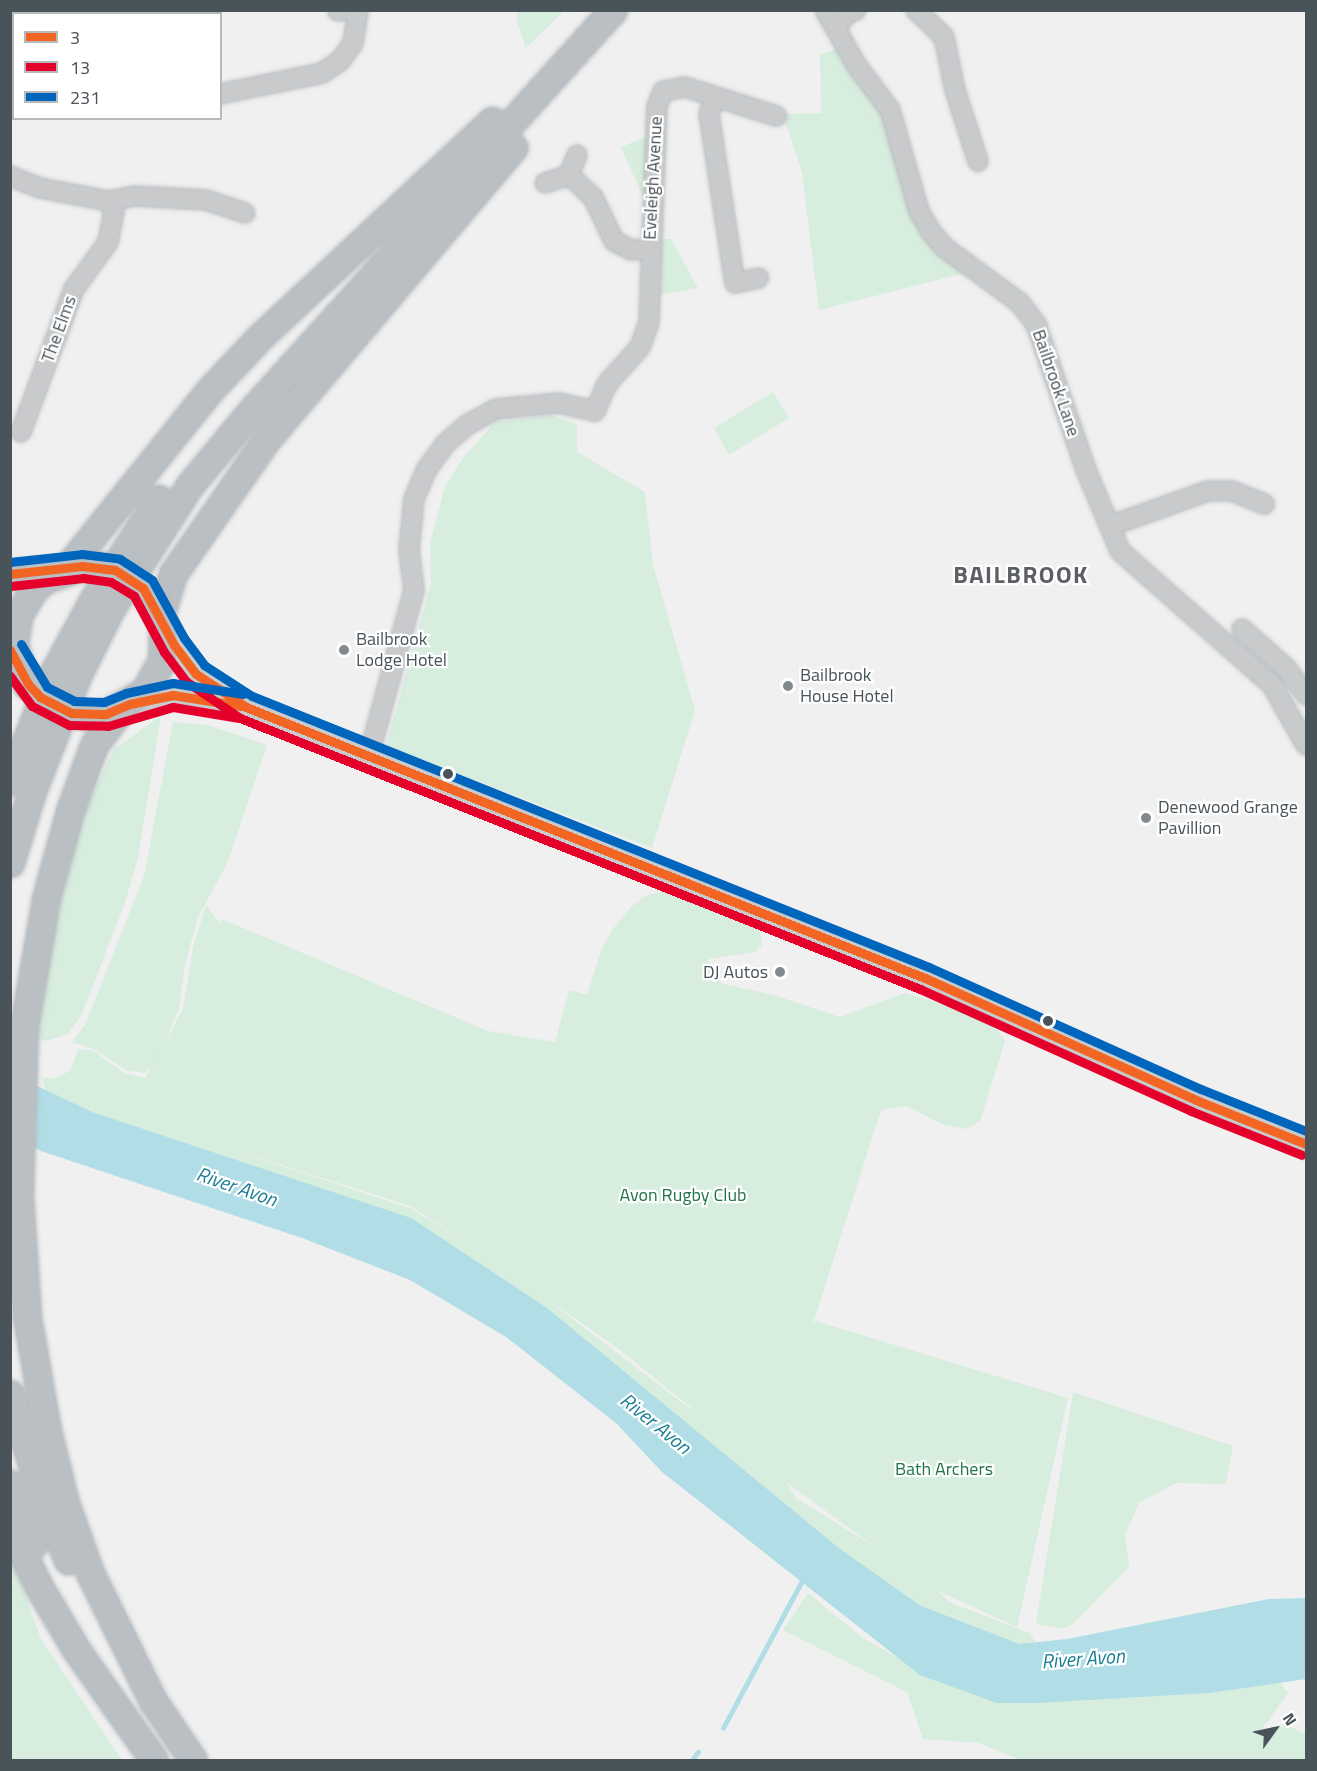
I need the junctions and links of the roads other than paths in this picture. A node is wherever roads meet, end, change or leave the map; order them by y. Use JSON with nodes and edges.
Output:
{"nodes":[{"id":1,"x":358,"y":10,"type":"edge"},
{"id":2,"x":595,"y":10,"type":"edge"},
{"id":3,"x":613,"y":10,"type":"edge"},
{"id":4,"x":629,"y":10,"type":"edge"},
{"id":5,"x":825,"y":10,"type":"edge"},
{"id":6,"x":856,"y":10,"type":"edge"},
{"id":7,"x":915,"y":10,"type":"edge"},
{"id":8,"x":836,"y":29,"type":"junction"},
{"id":9,"x":222,"y":94,"type":"edge"},
{"id":10,"x":715,"y":98,"type":"junction"},
{"id":11,"x":504,"y":110,"type":"junction"},
{"id":12,"x":776,"y":116,"type":"dead end"},
{"id":13,"x":578,"y":155,"type":"dead end"},
{"id":14,"x":978,"y":161,"type":"dead end"},
{"id":15,"x":569,"y":175,"type":"junction"},
{"id":16,"x":10,"y":176,"type":"edge"},
{"id":17,"x":545,"y":183,"type":"dead end"},
{"id":18,"x":109,"y":201,"type":"junction"},
{"id":19,"x":245,"y":213,"type":"dead end"},
{"id":20,"x":650,"y":249,"type":"junction"},
{"id":21,"x":758,"y":279,"type":"dead end"},
{"id":22,"x":21,"y":432,"type":"dead end"},
{"id":23,"x":1264,"y":504,"type":"dead end"},
{"id":24,"x":1110,"y":526,"type":"junction"},
{"id":25,"x":62,"y":570,"type":"junction"},
{"id":26,"x":10,"y":574,"type":"edge"},
{"id":27,"x":158,"y":613,"type":"junction"},
{"id":28,"x":1242,"y":629,"type":"dead end"},
{"id":29,"x":17,"y":671,"type":"edge"},
{"id":30,"x":1306,"y":695,"type":"edge"},
{"id":31,"x":126,"y":706,"type":"junction"},
{"id":32,"x":246,"y":707,"type":"junction"},
{"id":33,"x":1306,"y":745,"type":"edge"},
{"id":34,"x":369,"y":755,"type":"junction"},
{"id":35,"x":10,"y":781,"type":"edge"},
{"id":36,"x":10,"y":863,"type":"edge"},
{"id":37,"x":1306,"y":1144,"type":"edge"},
{"id":38,"x":10,"y":1394,"type":"edge"},
{"id":39,"x":10,"y":1484,"type":"edge"},
{"id":40,"x":10,"y":1528,"type":"edge"},
{"id":41,"x":129,"y":1726,"type":"junction"},
{"id":42,"x":154,"y":1761,"type":"edge"},
{"id":43,"x":182,"y":1761,"type":"edge"},
{"id":44,"x":193,"y":1761,"type":"edge"}],
"edges":[{"from":1,"to":9,"type":"street"},
{"from":2,"to":11,"type":"highway"},
{"from":3,"to":36,"type":"highway"},
{"from":4,"to":27,"type":"highway"},
{"from":5,"to":8,"type":"street","name":"Bailbrook Lane"},
{"from":6,"to":8,"type":"street"},
{"from":7,"to":14,"type":"street"},
{"from":8,"to":24,"type":"street","name":"Bailbrook Lane"},
{"from":10,"to":12,"type":"street","name":"Eveleigh Avenue"},
{"from":10,"to":20,"type":"street","name":"Eveleigh Avenue"},
{"from":10,"to":21,"type":"street"},
{"from":11,"to":25,"type":"highway"},
{"from":11,"to":35,"type":"highway"},
{"from":13,"to":15,"type":"street"},
{"from":15,"to":17,"type":"street"},
{"from":15,"to":20,"type":"street","name":"Eveleigh Avenue"},
{"from":16,"to":18,"type":"street"},
{"from":18,"to":19,"type":"street"},
{"from":18,"to":22,"type":"street","name":"The Elms"},
{"from":20,"to":34,"type":"street","name":"Eveleigh Avenue"},
{"from":23,"to":24,"type":"street"},
{"from":24,"to":33,"type":"street","name":"Bailbrook Lane"},
{"from":25,"to":26,"type":"highway"},
{"from":25,"to":27,"type":"highway","bridge":true},
{"from":25,"to":29,"type":"highway"},
{"from":27,"to":31,"type":"highway"},
{"from":27,"to":32,"type":"street"},
{"from":28,"to":30,"type":"street"},
{"from":29,"to":31,"type":"highway","bridge":true},
{"from":31,"to":32,"type":"street"},
{"from":31,"to":44,"type":"highway"},
{"from":32,"to":34,"type":"street"},
{"from":34,"to":37,"type":"street"},
{"from":38,"to":43,"type":"highway"},
{"from":39,"to":41,"type":"highway"},
{"from":40,"to":41,"type":"highway"},
{"from":41,"to":42,"type":"highway"}]}
